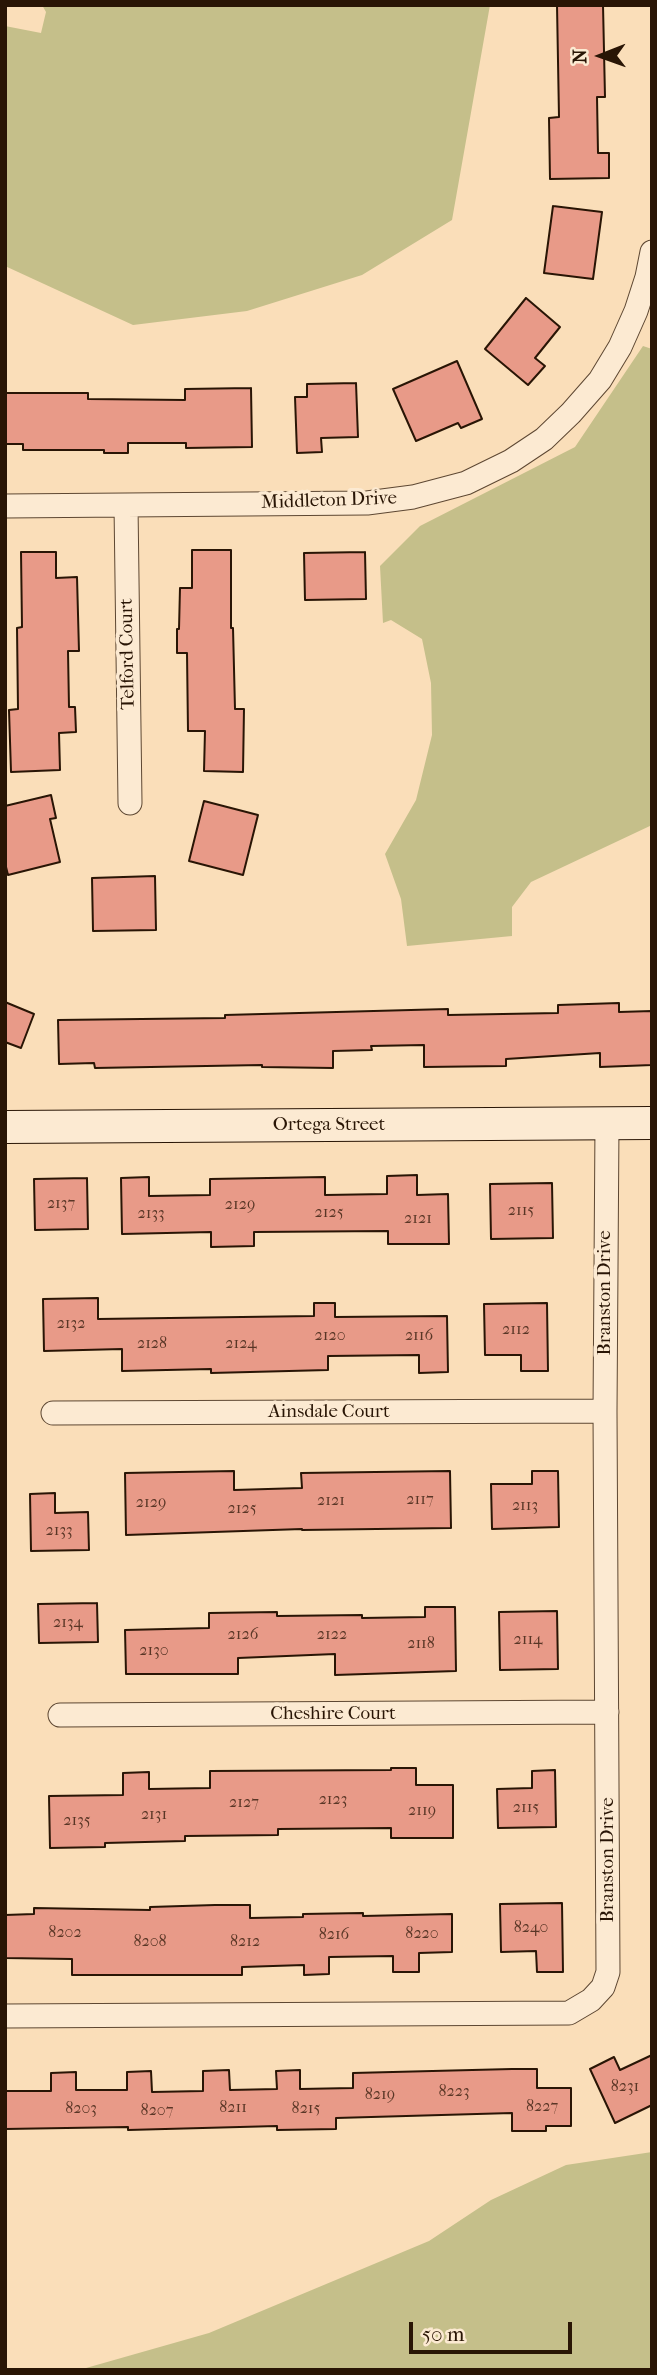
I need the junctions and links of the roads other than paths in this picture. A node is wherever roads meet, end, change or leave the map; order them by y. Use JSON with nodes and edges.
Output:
{"nodes":[{"id":1,"x":652,"y":252,"type":"edge"},
{"id":2,"x":126,"y":505,"type":"junction"},
{"id":3,"x":5,"y":506,"type":"edge"},
{"id":4,"x":130,"y":803,"type":"dead end"},
{"id":5,"x":607,"y":1124,"type":"junction"},
{"id":6,"x":652,"y":1124,"type":"edge"},
{"id":7,"x":5,"y":1126,"type":"edge"},
{"id":8,"x":605,"y":1411,"type":"junction"},
{"id":9,"x":53,"y":1413,"type":"dead end"},
{"id":10,"x":607,"y":1712,"type":"junction"},
{"id":11,"x":60,"y":1715,"type":"dead end"},
{"id":12,"x":5,"y":2016,"type":"edge"}],
"edges":[{"from":1,"to":2,"type":"street","name":"Middleton Drive"},
{"from":2,"to":3,"type":"street","name":"Middleton Drive"},
{"from":2,"to":4,"type":"street","name":"Telford Court"},
{"from":5,"to":6,"type":"street","name":"Ortega Street"},
{"from":5,"to":7,"type":"street","name":"Ortega Street"},
{"from":5,"to":8,"type":"street","name":"Branston Drive"},
{"from":8,"to":9,"type":"street","name":"Ainsdale Court"},
{"from":8,"to":10,"type":"street","name":"Branston Drive"},
{"from":10,"to":11,"type":"street","name":"Cheshire Court"},
{"from":10,"to":12,"type":"street","name":"Branston Drive"}]}
